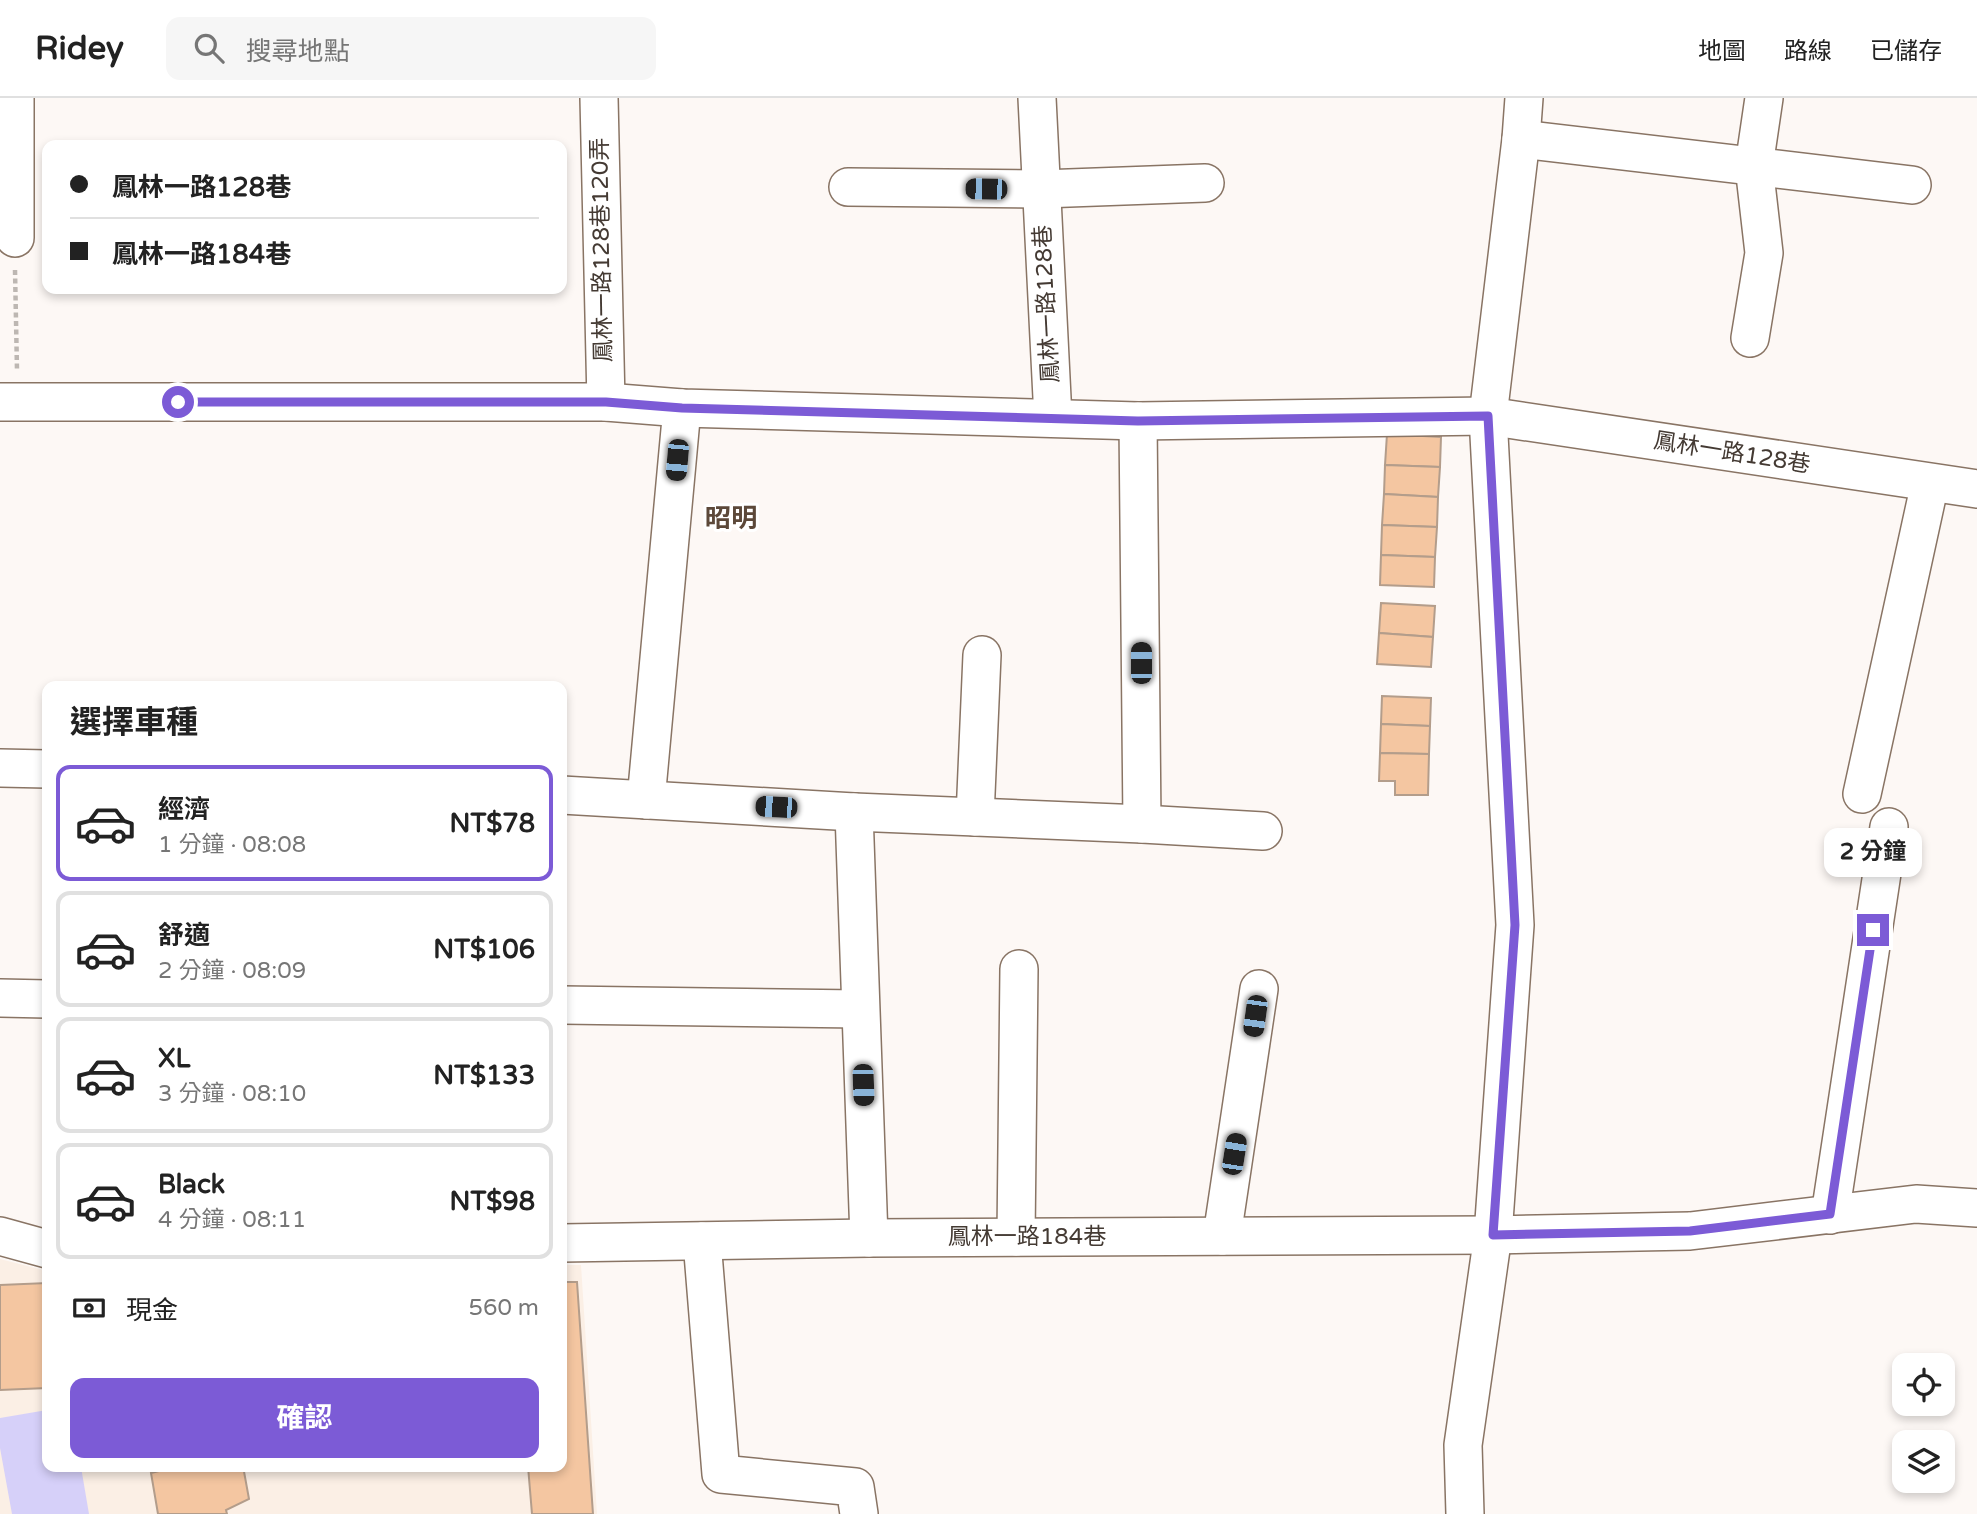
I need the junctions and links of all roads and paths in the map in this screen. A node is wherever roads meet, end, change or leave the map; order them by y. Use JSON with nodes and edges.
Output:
{"nodes":[{"id":1,"x":15,"y":98,"type":"edge"},
{"id":2,"x":599,"y":98,"type":"edge"},
{"id":3,"x":1037,"y":98,"type":"edge"},
{"id":4,"x":1524,"y":98,"type":"edge"},
{"id":5,"x":1764,"y":98,"type":"edge"},
{"id":6,"x":1521,"y":139,"type":"junction"},
{"id":7,"x":1754,"y":166,"type":"junction"},
{"id":8,"x":1205,"y":183,"type":"dead end"},
{"id":9,"x":1912,"y":185,"type":"dead end"},
{"id":10,"x":848,"y":187,"type":"dead end"},
{"id":11,"x":1042,"y":190,"type":"junction"},
{"id":12,"x":15,"y":238,"type":"joint"},
{"id":13,"x":1750,"y":338,"type":"dead end"},
{"id":14,"x":9,"y":402,"type":"edge"},
{"id":15,"x":606,"y":402,"type":"junction"},
{"id":16,"x":682,"y":408,"type":"junction"},
{"id":17,"x":1488,"y":416,"type":"junction"},
{"id":18,"x":1053,"y":418,"type":"junction"},
{"id":19,"x":1138,"y":421,"type":"junction"},
{"id":20,"x":1930,"y":483,"type":"junction"},
{"id":21,"x":1977,"y":489,"type":"edge"},
{"id":22,"x":982,"y":655,"type":"dead end"},
{"id":23,"x":0,"y":768,"type":"edge"},
{"id":24,"x":42,"y":769,"type":"edge"},
{"id":25,"x":1862,"y":794,"type":"dead end"},
{"id":26,"x":567,"y":795,"type":"edge"},
{"id":27,"x":646,"y":800,"type":"junction"},
{"id":28,"x":854,"y":812,"type":"junction"},
{"id":29,"x":975,"y":817,"type":"junction"},
{"id":30,"x":1142,"y":824,"type":"junction"},
{"id":31,"x":1889,"y":827,"type":"dead end"},
{"id":32,"x":1263,"y":831,"type":"dead end"},
{"id":33,"x":1019,"y":970,"type":"dead end"},
{"id":34,"x":1259,"y":989,"type":"dead end"},
{"id":35,"x":0,"y":998,"type":"edge"},
{"id":36,"x":42,"y":999,"type":"edge"},
{"id":37,"x":567,"y":1005,"type":"edge"},
{"id":38,"x":860,"y":1009,"type":"junction"},
{"id":39,"x":1977,"y":1208,"type":"edge"},
{"id":40,"x":1830,"y":1214,"type":"junction"},
{"id":41,"x":1493,"y":1235,"type":"junction"},
{"id":42,"x":0,"y":1236,"type":"edge"},
{"id":43,"x":1222,"y":1236,"type":"junction"},
{"id":44,"x":1016,"y":1237,"type":"junction"},
{"id":45,"x":869,"y":1238,"type":"junction"},
{"id":46,"x":702,"y":1241,"type":"junction"},
{"id":47,"x":567,"y":1243,"type":"edge"},
{"id":48,"x":42,"y":1248,"type":"edge"},
{"id":49,"x":859,"y":1514,"type":"edge"},
{"id":50,"x":1465,"y":1514,"type":"edge"}],
"edges":[{"from":1,"to":12,"type":"street"},
{"from":2,"to":15,"type":"street","name":"鳳林一路128巷120弄"},
{"from":3,"to":11,"type":"street","name":"鳳林一路128巷"},
{"from":4,"to":6,"type":"street"},
{"from":5,"to":7,"type":"street"},
{"from":6,"to":7,"type":"street"},
{"from":6,"to":17,"type":"street"},
{"from":7,"to":9,"type":"street"},
{"from":7,"to":13,"type":"street"},
{"from":8,"to":11,"type":"street"},
{"from":10,"to":11,"type":"street"},
{"from":11,"to":18,"type":"street","name":"鳳林一路128巷"},
{"from":12,"to":14,"type":"path"},
{"from":14,"to":15,"type":"street","name":"鳳林一路128巷"},
{"from":15,"to":16,"type":"street","name":"鳳林一路128巷"},
{"from":16,"to":18,"type":"street","name":"鳳林一路128巷"},
{"from":16,"to":27,"type":"street"},
{"from":17,"to":19,"type":"street","name":"鳳林一路128巷"},
{"from":17,"to":20,"type":"street","name":"鳳林一路128巷"},
{"from":17,"to":41,"type":"street"},
{"from":18,"to":19,"type":"street","name":"鳳林一路128巷"},
{"from":19,"to":30,"type":"street"},
{"from":20,"to":21,"type":"street","name":"鳳林一路128巷"},
{"from":20,"to":25,"type":"street"},
{"from":22,"to":29,"type":"street"},
{"from":23,"to":24,"type":"street"},
{"from":26,"to":27,"type":"street"},
{"from":27,"to":28,"type":"street"},
{"from":28,"to":29,"type":"street"},
{"from":28,"to":38,"type":"street"},
{"from":29,"to":30,"type":"street"},
{"from":30,"to":32,"type":"street"},
{"from":31,"to":40,"type":"street"},
{"from":33,"to":44,"type":"street"},
{"from":34,"to":43,"type":"street"},
{"from":35,"to":36,"type":"street"},
{"from":37,"to":38,"type":"street"},
{"from":38,"to":45,"type":"street"},
{"from":39,"to":40,"type":"street","name":"鳳林一路184巷"},
{"from":40,"to":41,"type":"street","name":"鳳林一路184巷"},
{"from":41,"to":43,"type":"street","name":"鳳林一路184巷"},
{"from":41,"to":50,"type":"street"},
{"from":42,"to":48,"type":"street"},
{"from":43,"to":44,"type":"street","name":"鳳林一路184巷"},
{"from":44,"to":45,"type":"street","name":"鳳林一路184巷"},
{"from":45,"to":46,"type":"street","name":"鳳林一路184巷"},
{"from":46,"to":47,"type":"street","name":"鳳林一路184巷"},
{"from":46,"to":49,"type":"street"}]}
